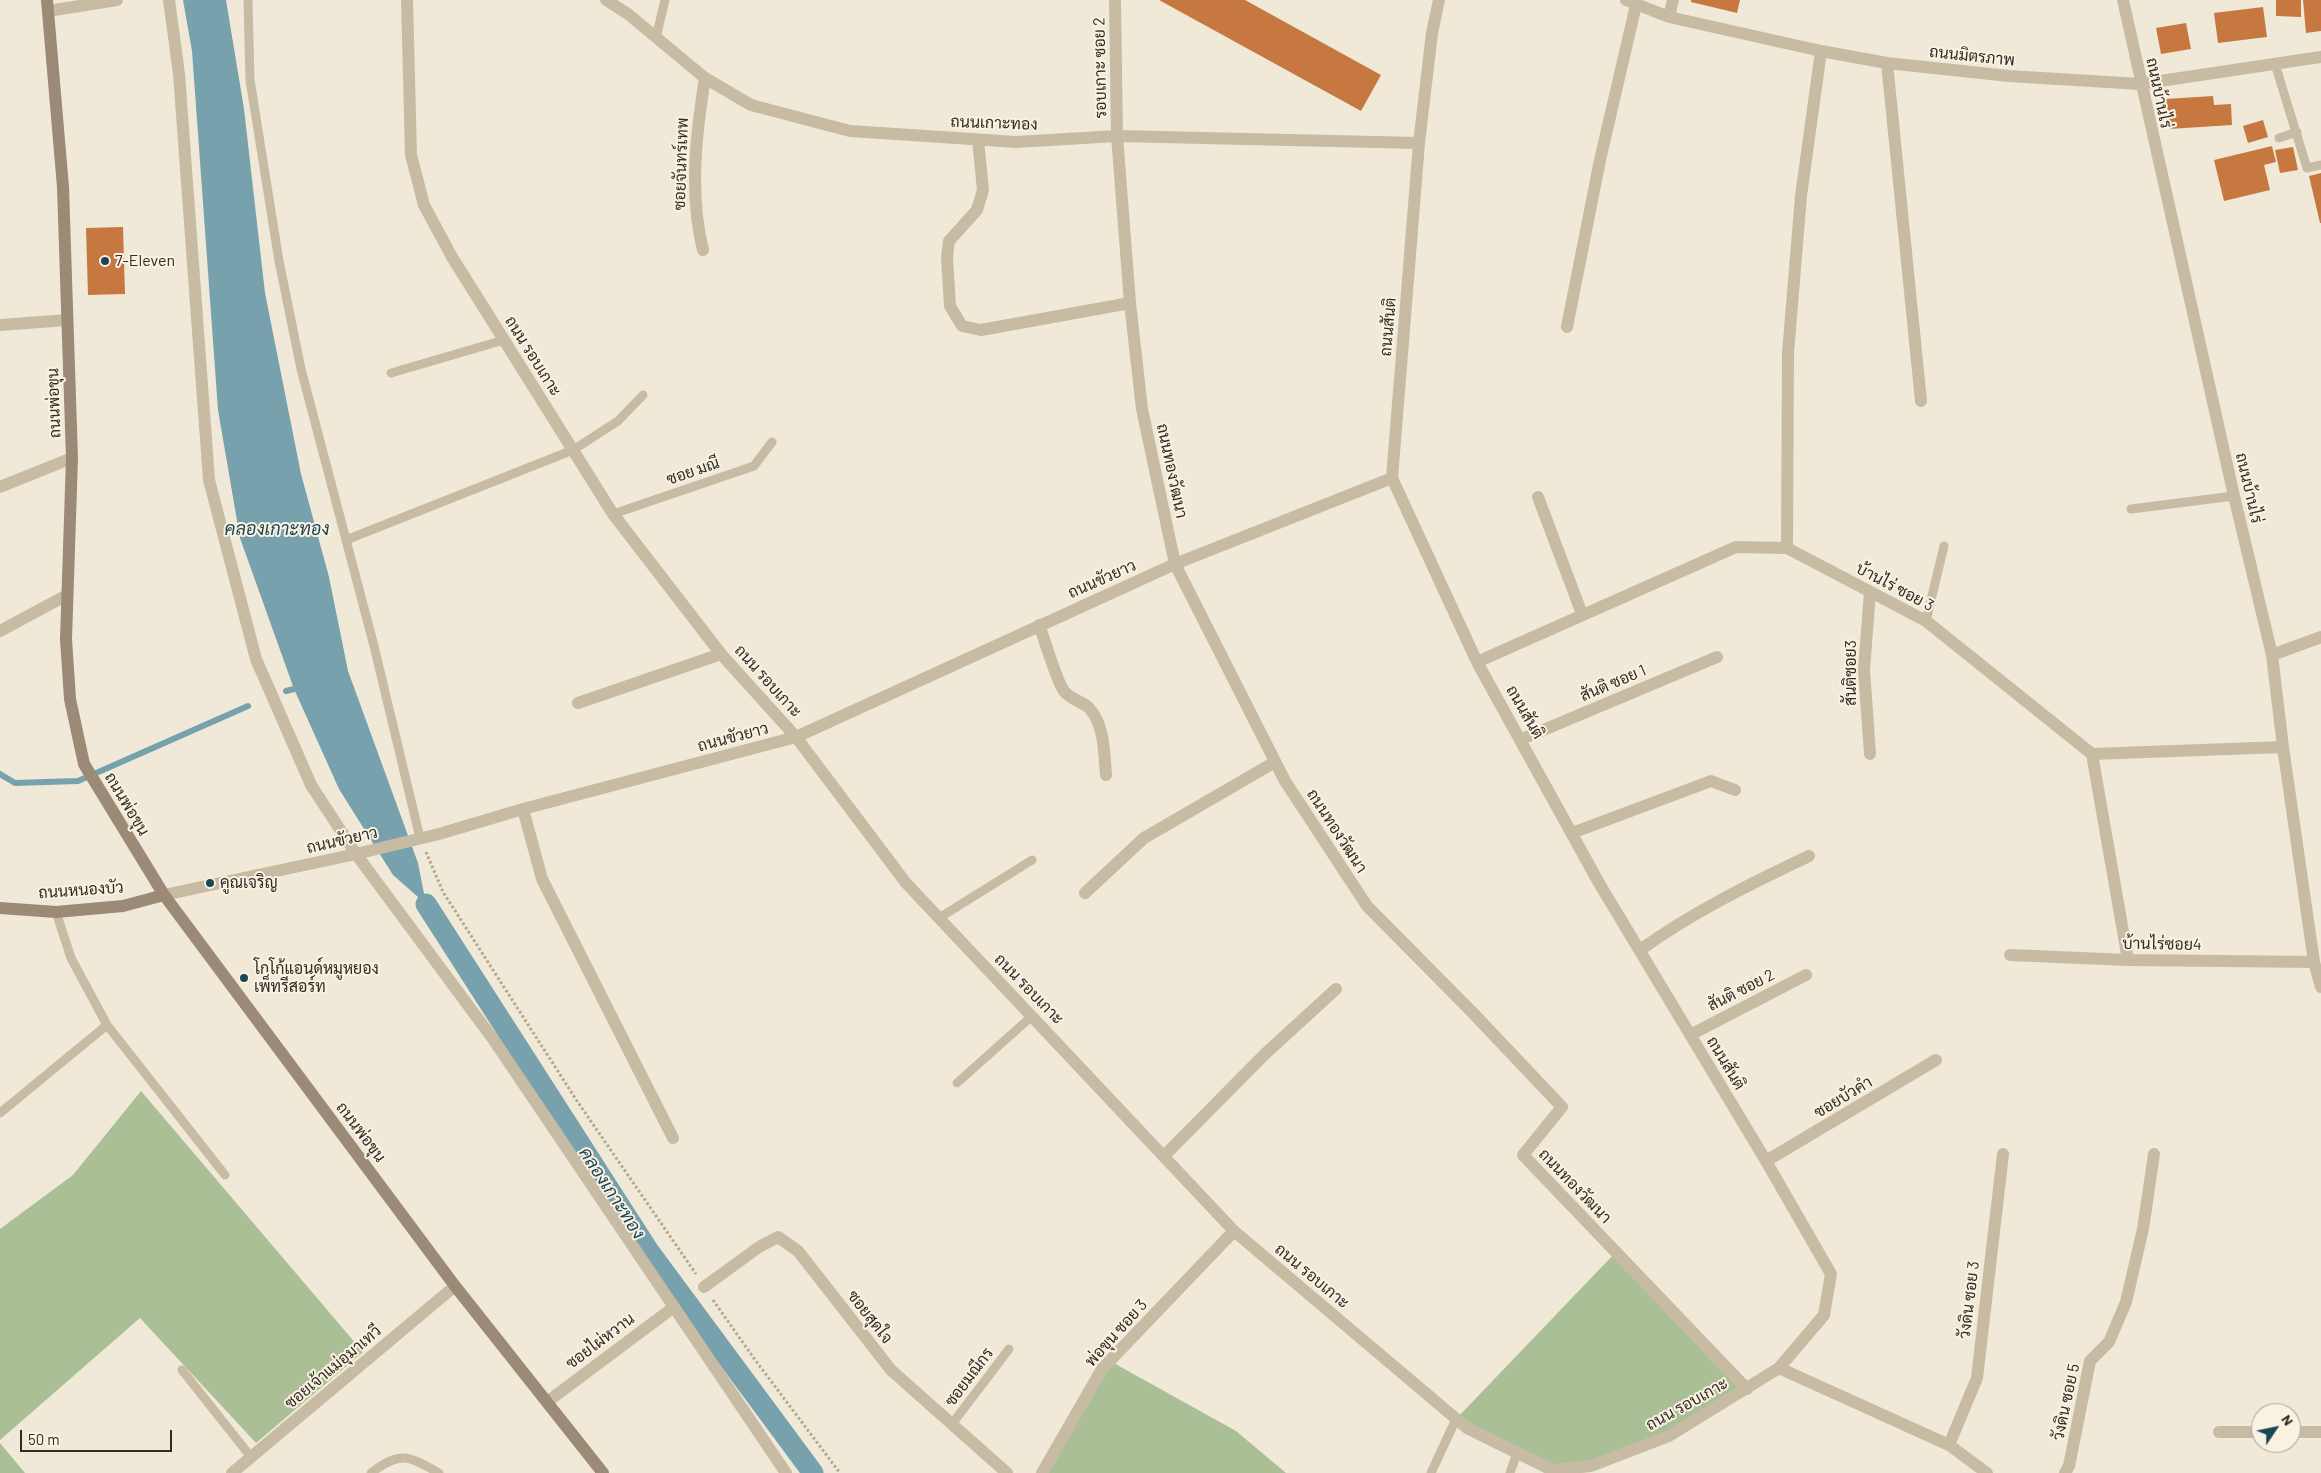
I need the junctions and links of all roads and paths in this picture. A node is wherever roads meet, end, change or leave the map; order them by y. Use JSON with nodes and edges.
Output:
{"nodes":[{"id":1,"x":116,"y":0,"type":"edge"},
{"id":2,"x":169,"y":0,"type":"edge"},
{"id":3,"x":248,"y":0,"type":"edge"},
{"id":4,"x":407,"y":0,"type":"edge"},
{"id":5,"x":606,"y":0,"type":"edge"},
{"id":6,"x":665,"y":0,"type":"edge"},
{"id":7,"x":1115,"y":0,"type":"edge"},
{"id":8,"x":1439,"y":0,"type":"edge"},
{"id":9,"x":1673,"y":0,"type":"edge"},
{"id":10,"x":2123,"y":0,"type":"edge"},
{"id":11,"x":1631,"y":2,"type":"edge"},
{"id":12,"x":48,"y":6,"type":"edge"},
{"id":13,"x":1669,"y":17,"type":"junction"},
{"id":14,"x":656,"y":38,"type":"junction"},
{"id":15,"x":1820,"y":51,"type":"junction"},
{"id":16,"x":2321,"y":57,"type":"edge"},
{"id":17,"x":1887,"y":63,"type":"junction"},
{"id":18,"x":2276,"y":64,"type":"junction"},
{"id":19,"x":705,"y":78,"type":"junction"},
{"id":20,"x":2140,"y":84,"type":"junction"},
{"id":21,"x":2296,"y":132,"type":"junction"},
{"id":22,"x":1117,"y":136,"type":"junction"},
{"id":23,"x":2279,"y":138,"type":"dead end"},
{"id":24,"x":978,"y":140,"type":"junction"},
{"id":25,"x":1419,"y":143,"type":"junction"},
{"id":26,"x":2321,"y":165,"type":"edge"},
{"id":27,"x":703,"y":250,"type":"dead end"},
{"id":28,"x":1130,"y":303,"type":"junction"},
{"id":29,"x":68,"y":320,"type":"junction"},
{"id":30,"x":0,"y":325,"type":"edge"},
{"id":31,"x":1567,"y":326,"type":"dead end"},
{"id":32,"x":504,"y":340,"type":"junction"},
{"id":33,"x":391,"y":373,"type":"dead end"},
{"id":34,"x":643,"y":395,"type":"dead end"},
{"id":35,"x":1921,"y":401,"type":"dead end"},
{"id":36,"x":772,"y":442,"type":"dead end"},
{"id":37,"x":573,"y":450,"type":"junction"},
{"id":38,"x":72,"y":458,"type":"junction"},
{"id":39,"x":1392,"y":478,"type":"junction"},
{"id":40,"x":0,"y":487,"type":"edge"},
{"id":41,"x":2234,"y":496,"type":"junction"},
{"id":42,"x":1538,"y":497,"type":"dead end"},
{"id":43,"x":2131,"y":509,"type":"dead end"},
{"id":44,"x":614,"y":514,"type":"junction"},
{"id":45,"x":346,"y":540,"type":"junction"},
{"id":46,"x":1944,"y":546,"type":"dead end"},
{"id":47,"x":1787,"y":548,"type":"junction"},
{"id":48,"x":1175,"y":564,"type":"junction"},
{"id":49,"x":1870,"y":592,"type":"junction"},
{"id":50,"x":67,"y":595,"type":"junction"},
{"id":51,"x":1582,"y":614,"type":"junction"},
{"id":52,"x":1926,"y":621,"type":"junction"},
{"id":53,"x":1039,"y":626,"type":"junction"},
{"id":54,"x":0,"y":631,"type":"edge"},
{"id":55,"x":2321,"y":637,"type":"edge"},
{"id":56,"x":721,"y":654,"type":"junction"},
{"id":57,"x":2272,"y":655,"type":"junction"},
{"id":58,"x":1717,"y":657,"type":"dead end"},
{"id":59,"x":1477,"y":662,"type":"junction"},
{"id":60,"x":578,"y":703,"type":"dead end"},
{"id":61,"x":796,"y":737,"type":"junction"},
{"id":62,"x":1522,"y":739,"type":"junction"},
{"id":63,"x":2283,"y":747,"type":"junction"},
{"id":64,"x":1870,"y":754,"type":"dead end"},
{"id":65,"x":2092,"y":754,"type":"junction"},
{"id":66,"x":1274,"y":762,"type":"junction"},
{"id":67,"x":1106,"y":775,"type":"dead end"},
{"id":68,"x":1735,"y":790,"type":"dead end"},
{"id":69,"x":523,"y":809,"type":"junction"},
{"id":70,"x":1572,"y":833,"type":"junction"},
{"id":71,"x":420,"y":838,"type":"junction"},
{"id":72,"x":356,"y":854,"type":"junction"},
{"id":73,"x":1809,"y":856,"type":"dead end"},
{"id":74,"x":1032,"y":860,"type":"dead end"},
{"id":75,"x":1084,"y":893,"type":"dead end"},
{"id":76,"x":164,"y":895,"type":"junction"},
{"id":77,"x":0,"y":908,"type":"edge"},
{"id":78,"x":56,"y":912,"type":"junction"},
{"id":79,"x":939,"y":918,"type":"junction"},
{"id":80,"x":1640,"y":950,"type":"junction"},
{"id":81,"x":2010,"y":955,"type":"dead end"},
{"id":82,"x":2128,"y":960,"type":"junction"},
{"id":83,"x":2314,"y":962,"type":"junction"},
{"id":84,"x":1806,"y":975,"type":"dead end"},
{"id":85,"x":2321,"y":987,"type":"edge"},
{"id":86,"x":1336,"y":989,"type":"dead end"},
{"id":87,"x":1032,"y":1016,"type":"junction"},
{"id":88,"x":107,"y":1025,"type":"junction"},
{"id":89,"x":1690,"y":1034,"type":"junction"},
{"id":90,"x":1936,"y":1060,"type":"dead end"},
{"id":91,"x":957,"y":1083,"type":"dead end"},
{"id":92,"x":0,"y":1114,"type":"edge"},
{"id":93,"x":673,"y":1138,"type":"dead end"},
{"id":94,"x":2003,"y":1154,"type":"dead end"},
{"id":95,"x":2154,"y":1154,"type":"dead end"},
{"id":96,"x":1164,"y":1156,"type":"junction"},
{"id":97,"x":1766,"y":1161,"type":"junction"},
{"id":98,"x":225,"y":1175,"type":"dead end"},
{"id":99,"x":1234,"y":1230,"type":"junction"},
{"id":100,"x":455,"y":1286,"type":"junction"},
{"id":101,"x":704,"y":1287,"type":"junction"},
{"id":102,"x":674,"y":1307,"type":"junction"},
{"id":103,"x":1009,"y":1349,"type":"dead end"},
{"id":104,"x":1779,"y":1368,"type":"junction"},
{"id":105,"x":182,"y":1370,"type":"dead end"},
{"id":106,"x":1747,"y":1389,"type":"junction"},
{"id":107,"x":547,"y":1402,"type":"junction"},
{"id":108,"x":1456,"y":1420,"type":"junction"},
{"id":109,"x":952,"y":1424,"type":"junction"},
{"id":110,"x":2219,"y":1432,"type":"dead end"},
{"id":111,"x":2251,"y":1432,"type":"edge"},
{"id":112,"x":2301,"y":1432,"type":"edge"},
{"id":113,"x":2321,"y":1432,"type":"edge"},
{"id":114,"x":1949,"y":1445,"type":"junction"},
{"id":115,"x":1517,"y":1453,"type":"junction"},
{"id":116,"x":251,"y":1457,"type":"junction"},
{"id":117,"x":1592,"y":1469,"type":"edge"},
{"id":118,"x":232,"y":1473,"type":"edge"},
{"id":119,"x":371,"y":1473,"type":"edge"},
{"id":120,"x":439,"y":1473,"type":"edge"},
{"id":121,"x":603,"y":1473,"type":"edge"},
{"id":122,"x":786,"y":1473,"type":"edge"},
{"id":123,"x":840,"y":1473,"type":"edge"},
{"id":124,"x":1007,"y":1473,"type":"edge"},
{"id":125,"x":1042,"y":1473,"type":"edge"},
{"id":126,"x":1431,"y":1473,"type":"edge"},
{"id":127,"x":1510,"y":1473,"type":"edge"},
{"id":128,"x":1987,"y":1473,"type":"edge"},
{"id":129,"x":2065,"y":1473,"type":"edge"}],
"edges":[{"from":1,"to":12,"type":"street"},
{"from":2,"to":72,"type":"street"},
{"from":3,"to":45,"type":"lane"},
{"from":4,"to":32,"type":"street","name":"ถนน รอบเกาะ"},
{"from":5,"to":14,"type":"street","name":"ถนนเกาะทอง"},
{"from":6,"to":14,"type":"lane"},
{"from":7,"to":22,"type":"street","name":"รอบเกาะ ซอย 2"},
{"from":8,"to":25,"type":"street","name":"ถนนสันติ"},
{"from":9,"to":13,"type":"street"},
{"from":10,"to":20,"type":"street","name":"ถนนบ้านไร่"},
{"from":11,"to":13,"type":"street","name":"ถนนมิตรภาพ"},
{"from":11,"to":31,"type":"street"},
{"from":12,"to":29,"type":"main road","name":"ถนนพ่อขุน"},
{"from":13,"to":15,"type":"street","name":"ถนนมิตรภาพ"},
{"from":14,"to":19,"type":"street","name":"ถนนเกาะทอง"},
{"from":15,"to":17,"type":"street","name":"ถนนมิตรภาพ"},
{"from":15,"to":47,"type":"street"},
{"from":16,"to":18,"type":"street","name":"ถนนมิตรภาพ"},
{"from":17,"to":20,"type":"street","name":"ถนนมิตรภาพ"},
{"from":17,"to":35,"type":"street"},
{"from":18,"to":20,"type":"street","name":"ถนนมิตรภาพ"},
{"from":18,"to":21,"type":"lane"},
{"from":19,"to":24,"type":"street","name":"ถนนเกาะทอง"},
{"from":19,"to":27,"type":"street","name":"ซอยจันทร์เทพ"},
{"from":20,"to":41,"type":"street","name":"ถนนบ้านไร่"},
{"from":21,"to":23,"type":"lane"},
{"from":21,"to":26,"type":"lane"},
{"from":22,"to":24,"type":"street","name":"ถนนเกาะทอง"},
{"from":22,"to":25,"type":"street","name":"ถนนเกาะทอง"},
{"from":22,"to":28,"type":"street","name":"ถนนทองวัฒนา"},
{"from":24,"to":28,"type":"street"},
{"from":25,"to":39,"type":"street","name":"ถนนสันติ"},
{"from":28,"to":48,"type":"street","name":"ถนนทองวัฒนา"},
{"from":29,"to":30,"type":"street"},
{"from":29,"to":38,"type":"main road","name":"ถนนพ่อขุน"},
{"from":32,"to":33,"type":"lane"},
{"from":32,"to":37,"type":"street","name":"ถนน รอบเกาะ"},
{"from":34,"to":37,"type":"lane"},
{"from":36,"to":44,"type":"lane","name":"ซอย มณี"},
{"from":37,"to":44,"type":"street","name":"ถนน รอบเกาะ"},
{"from":37,"to":45,"type":"lane"},
{"from":38,"to":40,"type":"street"},
{"from":38,"to":50,"type":"main road","name":"ถนนพ่อขุน"},
{"from":39,"to":48,"type":"street","name":"ถนนขัวยาว"},
{"from":39,"to":59,"type":"street","name":"ถนนสันติ"},
{"from":41,"to":43,"type":"lane"},
{"from":41,"to":57,"type":"street","name":"ถนนบ้านไร่"},
{"from":42,"to":51,"type":"street"},
{"from":44,"to":56,"type":"street","name":"ถนน รอบเกาะ"},
{"from":45,"to":71,"type":"lane"},
{"from":46,"to":52,"type":"lane"},
{"from":47,"to":49,"type":"street","name":"บ้านไร่ ซอย 3"},
{"from":47,"to":51,"type":"street","name":"บ้านไร่ ซอย 3"},
{"from":48,"to":53,"type":"street","name":"ถนนขัวยาว"},
{"from":48,"to":66,"type":"street","name":"ถนนทองวัฒนา"},
{"from":49,"to":52,"type":"street","name":"บ้านไร่ ซอย 3"},
{"from":49,"to":64,"type":"street","name":"สันติซอย3"},
{"from":50,"to":54,"type":"street"},
{"from":50,"to":76,"type":"main road","name":"ถนนพ่อขุน"},
{"from":51,"to":59,"type":"street","name":"บ้านไร่ ซอย 3"},
{"from":52,"to":65,"type":"street","name":"บ้านไร่ ซอย 3"},
{"from":53,"to":61,"type":"street","name":"ถนนขัวยาว"},
{"from":53,"to":67,"type":"street"},
{"from":55,"to":57,"type":"street"},
{"from":56,"to":60,"type":"street"},
{"from":56,"to":61,"type":"street","name":"ถนน รอบเกาะ"},
{"from":57,"to":63,"type":"street","name":"ถนนบ้านไร่"},
{"from":58,"to":62,"type":"street","name":"สันติ ซอย 1"},
{"from":59,"to":62,"type":"street","name":"ถนนสันติ"},
{"from":61,"to":69,"type":"street","name":"ถนนขัวยาว"},
{"from":61,"to":79,"type":"street","name":"ถนน รอบเกาะ"},
{"from":62,"to":70,"type":"street","name":"ถนนสันติ"},
{"from":63,"to":65,"type":"street"},
{"from":63,"to":83,"type":"street","name":"ถนนบ้านไร่"},
{"from":65,"to":82,"type":"street"},
{"from":66,"to":75,"type":"street"},
{"from":66,"to":106,"type":"street","name":"ถนนทองวัฒนา"},
{"from":68,"to":70,"type":"street"},
{"from":69,"to":71,"type":"street","name":"ถนนขัวยาว"},
{"from":69,"to":93,"type":"street"},
{"from":70,"to":80,"type":"street","name":"ถนนสันติ"},
{"from":71,"to":72,"type":"street","name":"ถนนขัวยาว"},
{"from":71,"to":101,"type":"path"},
{"from":72,"to":76,"type":"street","name":"ถนนขัวยาว"},
{"from":72,"to":102,"type":"street"},
{"from":73,"to":80,"type":"street"},
{"from":74,"to":79,"type":"lane"},
{"from":76,"to":78,"type":"main road","name":"ถนนหนองบัว"},
{"from":76,"to":100,"type":"main road","name":"ถนนพ่อขุน"},
{"from":77,"to":78,"type":"main road","name":"ถนนหนองบัว"},
{"from":78,"to":88,"type":"lane"},
{"from":79,"to":87,"type":"street","name":"ถนน รอบเกาะ"},
{"from":80,"to":89,"type":"street","name":"ถนนสันติ"},
{"from":81,"to":82,"type":"street","name":"บ้านไร่ซอย4"},
{"from":82,"to":83,"type":"street","name":"บ้านไร่ซอย4"},
{"from":83,"to":85,"type":"street","name":"ถนนบ้านไร่"},
{"from":84,"to":89,"type":"street","name":"สันติ ซอย 2"},
{"from":86,"to":96,"type":"street"},
{"from":87,"to":91,"type":"lane"},
{"from":87,"to":96,"type":"street","name":"ถนน รอบเกาะ"},
{"from":88,"to":92,"type":"lane"},
{"from":88,"to":98,"type":"lane"},
{"from":89,"to":97,"type":"street","name":"ถนนสันติ"},
{"from":90,"to":97,"type":"street","name":"ซอยบัวคำ"},
{"from":94,"to":114,"type":"street","name":"วังดิน ซอย 3"},
{"from":95,"to":129,"type":"street","name":"วังดิน ซอย 5"},
{"from":96,"to":99,"type":"street","name":"ถนน รอบเกาะ"},
{"from":97,"to":104,"type":"street","name":"ถนนสันติ"},
{"from":99,"to":108,"type":"street","name":"ถนน รอบเกาะ"},
{"from":99,"to":125,"type":"street","name":"พ่อขุน ซอย 3"},
{"from":100,"to":107,"type":"main road","name":"ถนนพ่อขุน"},
{"from":100,"to":116,"type":"street","name":"ซอยเจ้าแม่อุมาเทวี"},
{"from":101,"to":109,"type":"street","name":"ซอยสุดใจ"},
{"from":101,"to":123,"type":"path"},
{"from":102,"to":107,"type":"street","name":"ซอยไผ่หวาน"},
{"from":102,"to":122,"type":"street"},
{"from":103,"to":109,"type":"lane","name":"ซอยมณีกร"},
{"from":104,"to":106,"type":"street","name":"ถนน รอบเกาะ"},
{"from":104,"to":114,"type":"street"},
{"from":105,"to":116,"type":"lane"},
{"from":106,"to":117,"type":"street","name":"ถนน รอบเกาะ"},
{"from":107,"to":121,"type":"main road","name":"ถนนพ่อขุน"},
{"from":108,"to":115,"type":"street","name":"ถนน รอบเกาะ"},
{"from":108,"to":126,"type":"lane"},
{"from":109,"to":124,"type":"street","name":"ซอยสุดใจ"},
{"from":110,"to":111,"type":"street"},
{"from":112,"to":113,"type":"street"},
{"from":114,"to":128,"type":"street"},
{"from":115,"to":117,"type":"street","name":"ถนน รอบเกาะ"},
{"from":115,"to":127,"type":"lane"},
{"from":116,"to":118,"type":"street","name":"ซอยเจ้าแม่อุมาเทวี"},
{"from":119,"to":120,"type":"lane"}]}
